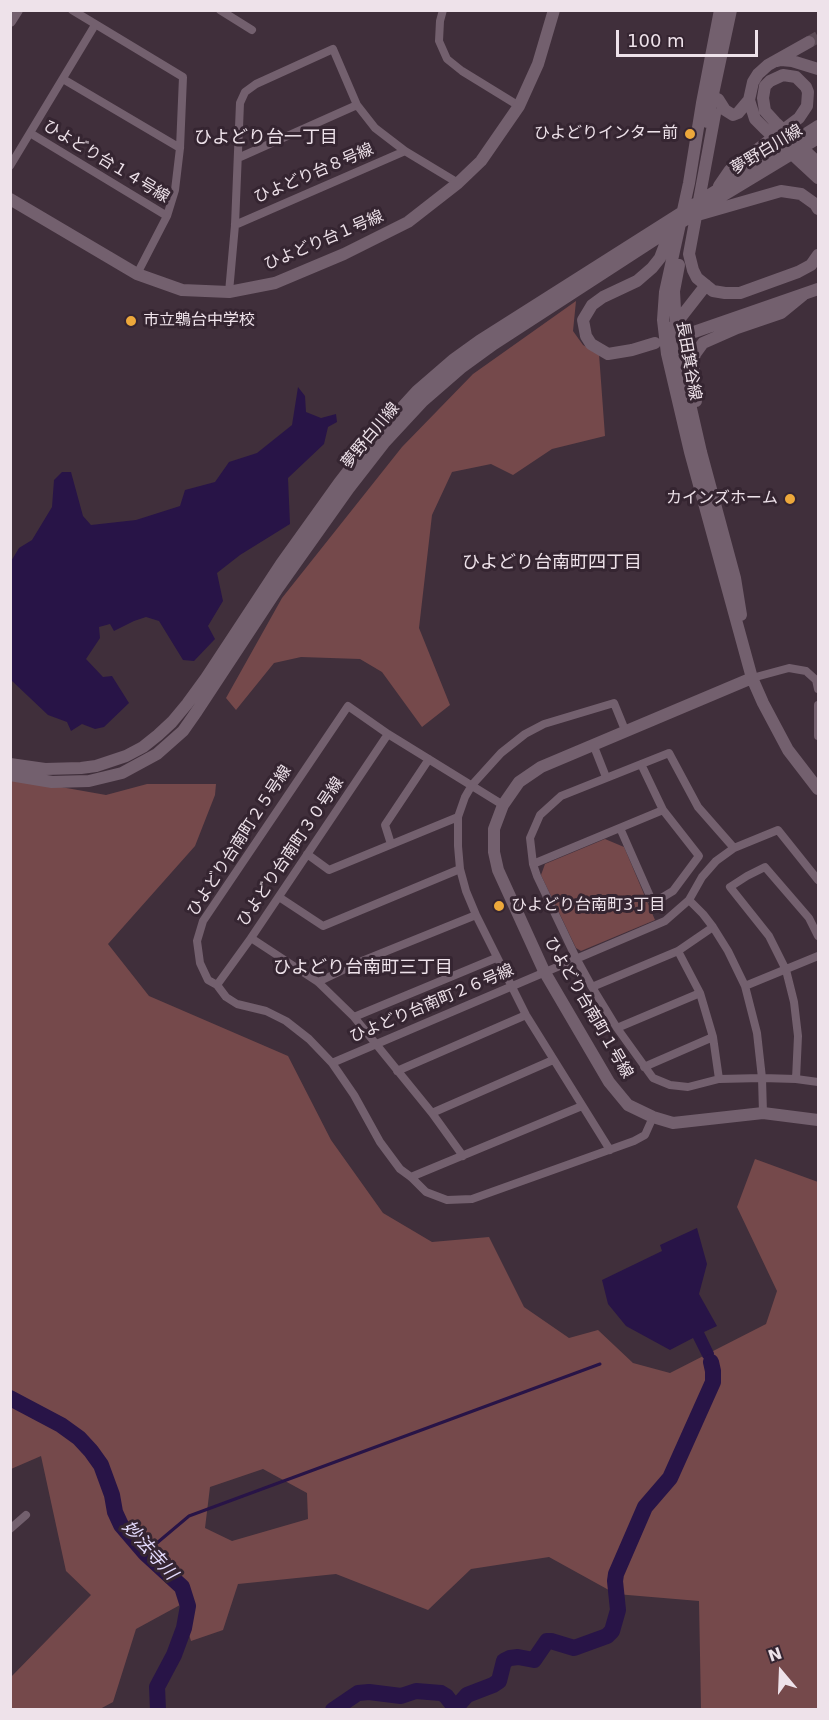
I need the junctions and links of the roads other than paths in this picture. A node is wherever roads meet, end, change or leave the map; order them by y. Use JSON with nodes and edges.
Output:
{"nodes":[{"id":1,"x":17,"y":10,"type":"edge"},
{"id":2,"x":72,"y":10,"type":"edge"},
{"id":3,"x":443,"y":10,"type":"edge"},
{"id":4,"x":554,"y":10,"type":"edge"},
{"id":5,"x":223,"y":11,"type":"edge"},
{"id":6,"x":727,"y":11,"type":"edge"},
{"id":7,"x":10,"y":21,"type":"edge"},
{"id":8,"x":95,"y":25,"type":"junction"},
{"id":9,"x":252,"y":30,"type":"dead end"},
{"id":10,"x":809,"y":42,"type":"tunnel mouth"},
{"id":11,"x":773,"y":63,"type":"junction"},
{"id":12,"x":819,"y":69,"type":"edge"},
{"id":13,"x":63,"y":79,"type":"junction"},
{"id":14,"x":718,"y":99,"type":"junction"},
{"id":15,"x":749,"y":100,"type":"junction"},
{"id":16,"x":357,"y":105,"type":"junction"},
{"id":17,"x":519,"y":106,"type":"junction"},
{"id":18,"x":769,"y":125,"type":"junction"},
{"id":19,"x":819,"y":126,"type":"edge"},
{"id":20,"x":30,"y":133,"type":"junction"},
{"id":21,"x":819,"y":138,"type":"edge"},
{"id":22,"x":180,"y":148,"type":"junction"},
{"id":23,"x":405,"y":151,"type":"junction"},
{"id":24,"x":238,"y":158,"type":"junction"},
{"id":25,"x":812,"y":162,"type":"edge"},
{"id":26,"x":10,"y":166,"type":"edge"},
{"id":27,"x":819,"y":178,"type":"edge"},
{"id":28,"x":458,"y":183,"type":"junction"},
{"id":29,"x":695,"y":184,"type":"junction"},
{"id":30,"x":717,"y":189,"type":"junction"},
{"id":31,"x":10,"y":199,"type":"edge"},
{"id":32,"x":819,"y":209,"type":"edge"},
{"id":33,"x":167,"y":216,"type":"junction"},
{"id":34,"x":692,"y":217,"type":"junction"},
{"id":35,"x":235,"y":225,"type":"junction"},
{"id":36,"x":819,"y":255,"type":"edge"},
{"id":37,"x":819,"y":269,"type":"edge"},
{"id":38,"x":137,"y":274,"type":"junction"},
{"id":39,"x":706,"y":285,"type":"junction"},
{"id":40,"x":754,"y":289,"type":"junction"},
{"id":41,"x":819,"y":289,"type":"edge"},
{"id":42,"x":670,"y":291,"type":"junction"},
{"id":43,"x":230,"y":292,"type":"junction"},
{"id":44,"x":802,"y":295,"type":"junction"},
{"id":45,"x":675,"y":323,"type":"junction"},
{"id":46,"x":694,"y":332,"type":"dead end"},
{"id":47,"x":654,"y":343,"type":"dead end"},
{"id":48,"x":672,"y":377,"type":"junction"},
{"id":49,"x":701,"y":452,"type":"junction"},
{"id":50,"x":752,"y":678,"type":"junction"},
{"id":51,"x":819,"y":689,"type":"edge"},
{"id":52,"x":819,"y":705,"type":"edge"},
{"id":53,"x":625,"y":730,"type":"junction"},
{"id":54,"x":388,"y":734,"type":"junction"},
{"id":55,"x":819,"y":736,"type":"edge"},
{"id":56,"x":593,"y":744,"type":"junction"},
{"id":57,"x":429,"y":759,"type":"junction"},
{"id":58,"x":10,"y":764,"type":"edge"},
{"id":59,"x":641,"y":764,"type":"junction"},
{"id":60,"x":10,"y":775,"type":"edge"},
{"id":61,"x":606,"y":777,"type":"junction"},
{"id":62,"x":472,"y":785,"type":"junction"},
{"id":63,"x":819,"y":789,"type":"edge"},
{"id":64,"x":503,"y":805,"type":"junction"},
{"id":65,"x":663,"y":810,"type":"junction"},
{"id":66,"x":459,"y":817,"type":"junction"},
{"id":67,"x":620,"y":828,"type":"junction"},
{"id":68,"x":392,"y":844,"type":"junction"},
{"id":69,"x":734,"y":848,"type":"junction"},
{"id":70,"x":307,"y":854,"type":"junction"},
{"id":71,"x":533,"y":864,"type":"junction"},
{"id":72,"x":460,"y":869,"type":"junction"},
{"id":73,"x":819,"y":880,"type":"edge"},
{"id":74,"x":279,"y":897,"type":"junction"},
{"id":75,"x":688,"y":900,"type":"junction"},
{"id":76,"x":476,"y":915,"type":"junction"},
{"id":77,"x":713,"y":927,"type":"junction"},
{"id":78,"x":819,"y":936,"type":"edge"},
{"id":79,"x":251,"y":938,"type":"junction"},
{"id":80,"x":678,"y":951,"type":"junction"},
{"id":81,"x":819,"y":956,"type":"edge"},
{"id":82,"x":496,"y":958,"type":"junction"},
{"id":83,"x":576,"y":958,"type":"junction"},
{"id":84,"x":786,"y":970,"type":"junction"},
{"id":85,"x":544,"y":971,"type":"junction"},
{"id":86,"x":318,"y":982,"type":"junction"},
{"id":87,"x":217,"y":985,"type":"junction"},
{"id":88,"x":746,"y":986,"type":"junction"},
{"id":89,"x":511,"y":987,"type":"junction"},
{"id":90,"x":592,"y":987,"type":"junction"},
{"id":91,"x":700,"y":993,"type":"junction"},
{"id":92,"x":526,"y":1015,"type":"junction"},
{"id":93,"x":354,"y":1017,"type":"junction"},
{"id":94,"x":617,"y":1028,"type":"junction"},
{"id":95,"x":713,"y":1037,"type":"junction"},
{"id":96,"x":375,"y":1044,"type":"junction"},
{"id":97,"x":553,"y":1060,"type":"junction"},
{"id":98,"x":332,"y":1063,"type":"junction"},
{"id":99,"x":644,"y":1067,"type":"junction"},
{"id":100,"x":397,"y":1071,"type":"junction"},
{"id":101,"x":762,"y":1078,"type":"junction"},
{"id":102,"x":719,"y":1079,"type":"junction"},
{"id":103,"x":796,"y":1079,"type":"junction"},
{"id":104,"x":819,"y":1082,"type":"edge"},
{"id":105,"x":582,"y":1106,"type":"junction"},
{"id":106,"x":432,"y":1113,"type":"junction"},
{"id":107,"x":763,"y":1113,"type":"junction"},
{"id":108,"x":653,"y":1117,"type":"junction"},
{"id":109,"x":819,"y":1120,"type":"edge"},
{"id":110,"x":610,"y":1150,"type":"junction"},
{"id":111,"x":462,"y":1156,"type":"junction"},
{"id":112,"x":411,"y":1177,"type":"junction"},
{"id":113,"x":26,"y":1515,"type":"dead end"},
{"id":114,"x":10,"y":1529,"type":"edge"}],
"edges":[{"from":1,"to":7,"type":"street"},
{"from":2,"to":8,"type":"street"},
{"from":3,"to":17,"type":"street"},
{"from":4,"to":17,"type":"street","name":"ひよどり台１号線"},
{"from":5,"to":9,"type":"street"},
{"from":6,"to":14,"type":"street"},
{"from":6,"to":29,"type":"street","name":"長田箕谷線"},
{"from":8,"to":13,"type":"street"},
{"from":8,"to":22,"type":"street"},
{"from":10,"to":11,"type":"street"},
{"from":11,"to":12,"type":"street"},
{"from":11,"to":15,"type":"street"},
{"from":13,"to":20,"type":"street"},
{"from":13,"to":22,"type":"street"},
{"from":14,"to":15,"type":"street"},
{"from":14,"to":29,"type":"street"},
{"from":15,"to":18,"type":"street"},
{"from":16,"to":23,"type":"street"},
{"from":16,"to":24,"type":"street"},
{"from":16,"to":24,"type":"street"},
{"from":17,"to":28,"type":"street","name":"ひよどり台１号線"},
{"from":18,"to":25,"type":"street"},
{"from":18,"to":30,"type":"street"},
{"from":19,"to":30,"type":"street","name":"夢野白川線"},
{"from":20,"to":26,"type":"street"},
{"from":20,"to":33,"type":"street","name":"ひよどり台１４号線"},
{"from":21,"to":34,"type":"street","name":"夢野白川線"},
{"from":22,"to":33,"type":"street"},
{"from":23,"to":28,"type":"street"},
{"from":23,"to":35,"type":"street","name":"ひよどり台８号線"},
{"from":24,"to":35,"type":"street"},
{"from":25,"to":27,"type":"street"},
{"from":28,"to":43,"type":"street","name":"ひよどり台１号線"},
{"from":29,"to":39,"type":"street"},
{"from":29,"to":42,"type":"street","name":"長田箕谷線"},
{"from":29,"to":47,"type":"street"},
{"from":30,"to":58,"type":"street","name":"夢野白川線"},
{"from":31,"to":38,"type":"street","name":"ひよどり台１号線"},
{"from":32,"to":34,"type":"street"},
{"from":33,"to":38,"type":"street"},
{"from":34,"to":60,"type":"street","name":"夢野白川線"},
{"from":35,"to":43,"type":"street"},
{"from":36,"to":40,"type":"street"},
{"from":37,"to":40,"type":"street"},
{"from":38,"to":43,"type":"street","name":"ひよどり台１号線"},
{"from":39,"to":40,"type":"street"},
{"from":39,"to":45,"type":"street"},
{"from":41,"to":44,"type":"street"},
{"from":42,"to":45,"type":"street","name":"長田箕谷線"},
{"from":42,"to":48,"type":"street","name":"長田箕谷線"},
{"from":44,"to":46,"type":"street"},
{"from":44,"to":49,"type":"street"},
{"from":45,"to":48,"type":"street"},
{"from":45,"to":49,"type":"street","name":"長田箕谷線"},
{"from":48,"to":50,"type":"street","name":"長田箕谷線"},
{"from":49,"to":50,"type":"street","name":"長田箕谷線"},
{"from":50,"to":51,"type":"street"},
{"from":50,"to":53,"type":"street","name":"ひよどり台南町１号線"},
{"from":50,"to":63,"type":"street","name":"長田箕谷線"},
{"from":52,"to":55,"type":"street"},
{"from":53,"to":56,"type":"street","name":"ひよどり台南町１号線"},
{"from":53,"to":62,"type":"street"},
{"from":54,"to":57,"type":"street","name":"ひよどり台南町２５号線"},
{"from":54,"to":70,"type":"street","name":"ひよどり台南町３０号線"},
{"from":54,"to":87,"type":"street","name":"ひよどり台南町２５号線"},
{"from":56,"to":61,"type":"street"},
{"from":56,"to":64,"type":"street","name":"ひよどり台南町１号線"},
{"from":57,"to":62,"type":"street","name":"ひよどり台南町２５号線"},
{"from":57,"to":68,"type":"street"},
{"from":59,"to":61,"type":"street"},
{"from":59,"to":65,"type":"street"},
{"from":59,"to":69,"type":"street"},
{"from":61,"to":71,"type":"street"},
{"from":62,"to":64,"type":"street","name":"ひよどり台南町２５号線"},
{"from":62,"to":66,"type":"street"},
{"from":64,"to":85,"type":"street","name":"ひよどり台南町１号線"},
{"from":65,"to":67,"type":"street"},
{"from":65,"to":67,"type":"street"},
{"from":66,"to":68,"type":"street"},
{"from":66,"to":72,"type":"street"},
{"from":67,"to":71,"type":"street"},
{"from":68,"to":70,"type":"street"},
{"from":69,"to":73,"type":"street","name":"ひよどり台南町２６号線"},
{"from":69,"to":75,"type":"street","name":"ひよどり台南町２６号線"},
{"from":70,"to":74,"type":"street","name":"ひよどり台南町３０号線"},
{"from":71,"to":83,"type":"street"},
{"from":72,"to":74,"type":"street"},
{"from":72,"to":76,"type":"street"},
{"from":74,"to":79,"type":"street","name":"ひよどり台南町３０号線"},
{"from":75,"to":77,"type":"street"},
{"from":75,"to":83,"type":"street","name":"ひよどり台南町２６号線"},
{"from":76,"to":82,"type":"street"},
{"from":76,"to":86,"type":"street"},
{"from":77,"to":80,"type":"street"},
{"from":77,"to":88,"type":"street"},
{"from":78,"to":84,"type":"street"},
{"from":79,"to":86,"type":"street"},
{"from":79,"to":87,"type":"street","name":"ひよどり台南町３０号線"},
{"from":80,"to":90,"type":"street"},
{"from":80,"to":91,"type":"street"},
{"from":81,"to":84,"type":"street"},
{"from":82,"to":89,"type":"street"},
{"from":82,"to":93,"type":"street"},
{"from":83,"to":85,"type":"street","name":"ひよどり台南町２６号線"},
{"from":83,"to":90,"type":"street"},
{"from":84,"to":88,"type":"street"},
{"from":84,"to":103,"type":"street"},
{"from":85,"to":89,"type":"street","name":"ひよどり台南町２６号線"},
{"from":85,"to":108,"type":"street","name":"ひよどり台南町１号線"},
{"from":86,"to":93,"type":"street"},
{"from":87,"to":98,"type":"street","name":"ひよどり台南町２５号線"},
{"from":88,"to":101,"type":"street"},
{"from":89,"to":92,"type":"street"},
{"from":89,"to":96,"type":"street","name":"ひよどり台南町２６号線"},
{"from":90,"to":94,"type":"street"},
{"from":91,"to":94,"type":"street"},
{"from":91,"to":95,"type":"street"},
{"from":92,"to":97,"type":"street"},
{"from":92,"to":100,"type":"street"},
{"from":93,"to":96,"type":"street"},
{"from":94,"to":99,"type":"street"},
{"from":95,"to":99,"type":"street"},
{"from":95,"to":102,"type":"street"},
{"from":96,"to":98,"type":"street","name":"ひよどり台南町２６号線"},
{"from":96,"to":100,"type":"street"},
{"from":97,"to":105,"type":"street"},
{"from":97,"to":106,"type":"street"},
{"from":98,"to":112,"type":"street","name":"ひよどり台南町２５号線"},
{"from":99,"to":102,"type":"street"},
{"from":100,"to":106,"type":"street"},
{"from":101,"to":102,"type":"street"},
{"from":101,"to":103,"type":"street"},
{"from":101,"to":107,"type":"street"},
{"from":103,"to":104,"type":"street"},
{"from":105,"to":110,"type":"street"},
{"from":105,"to":111,"type":"street"},
{"from":106,"to":111,"type":"street"},
{"from":107,"to":108,"type":"street","name":"ひよどり台南町１号線"},
{"from":107,"to":109,"type":"street","name":"ひよどり台南町１号線"},
{"from":108,"to":110,"type":"street","name":"ひよどり台南町２５号線"},
{"from":110,"to":112,"type":"street","name":"ひよどり台南町２５号線"},
{"from":111,"to":112,"type":"street"},
{"from":113,"to":114,"type":"street"}]}
